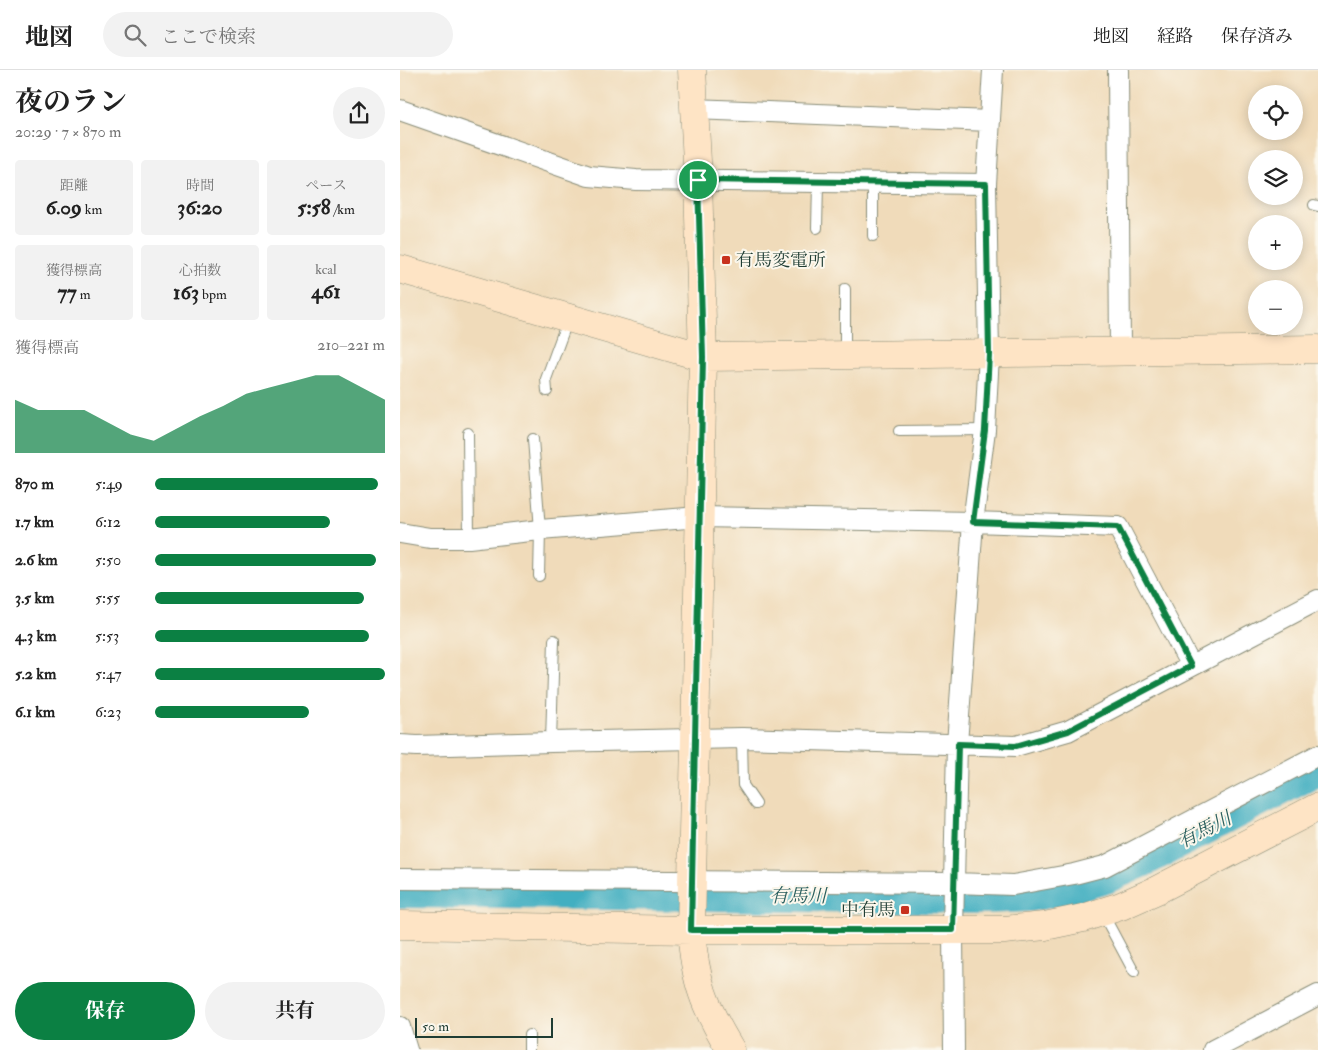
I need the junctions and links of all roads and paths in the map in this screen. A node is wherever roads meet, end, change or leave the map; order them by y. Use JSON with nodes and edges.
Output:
{"nodes":[{"id":1,"x":692,"y":70,"type":"edge"},
{"id":2,"x":993,"y":70,"type":"edge"},
{"id":3,"x":1118,"y":70,"type":"edge"},
{"id":4,"x":694,"y":109,"type":"junction"},
{"id":5,"x":400,"y":110,"type":"edge"},
{"id":6,"x":990,"y":121,"type":"junction"},
{"id":7,"x":698,"y":180,"type":"junction"},
{"id":8,"x":818,"y":183,"type":"junction"},
{"id":9,"x":874,"y":184,"type":"junction"},
{"id":10,"x":986,"y":184,"type":"junction"},
{"id":11,"x":816,"y":228,"type":"dead end"},
{"id":12,"x":873,"y":236,"type":"dead end"},
{"id":13,"x":400,"y":270,"type":"edge"},
{"id":14,"x":845,"y":289,"type":"dead end"},
{"id":15,"x":568,"y":318,"type":"junction"},
{"id":16,"x":1318,"y":349,"type":"edge"},
{"id":17,"x":1120,"y":352,"type":"junction"},
{"id":18,"x":989,"y":354,"type":"junction"},
{"id":19,"x":845,"y":356,"type":"junction"},
{"id":20,"x":703,"y":357,"type":"junction"},
{"id":21,"x":547,"y":391,"type":"dead end"},
{"id":22,"x":985,"y":430,"type":"junction"},
{"id":23,"x":899,"y":431,"type":"dead end"},
{"id":24,"x":468,"y":433,"type":"dead end"},
{"id":25,"x":533,"y":439,"type":"dead end"},
{"id":26,"x":699,"y":517,"type":"junction"},
{"id":27,"x":973,"y":522,"type":"junction"},
{"id":28,"x":540,"y":530,"type":"junction"},
{"id":29,"x":400,"y":533,"type":"edge"},
{"id":30,"x":469,"y":538,"type":"junction"},
{"id":31,"x":540,"y":576,"type":"dead end"},
{"id":32,"x":1316,"y":606,"type":"edge"},
{"id":33,"x":554,"y":640,"type":"dead end"},
{"id":34,"x":1191,"y":666,"type":"junction"},
{"id":35,"x":742,"y":738,"type":"junction"},
{"id":36,"x":695,"y":740,"type":"junction"},
{"id":37,"x":552,"y":742,"type":"junction"},
{"id":38,"x":958,"y":744,"type":"junction"},
{"id":39,"x":400,"y":745,"type":"edge"},
{"id":40,"x":1318,"y":755,"type":"edge"},
{"id":41,"x":756,"y":804,"type":"dead end"},
{"id":42,"x":1318,"y":807,"type":"edge"},
{"id":43,"x":400,"y":878,"type":"edge"},
{"id":44,"x":691,"y":891,"type":"junction"},
{"id":45,"x":954,"y":902,"type":"junction"},
{"id":46,"x":1102,"y":912,"type":"junction"},
{"id":47,"x":400,"y":925,"type":"edge"},
{"id":48,"x":691,"y":930,"type":"junction"},
{"id":49,"x":1134,"y":972,"type":"dead end"},
{"id":50,"x":1318,"y":994,"type":"edge"},
{"id":51,"x":400,"y":1028,"type":"edge"},
{"id":52,"x":529,"y":1035,"type":"dead end"},
{"id":53,"x":407,"y":1050,"type":"edge"},
{"id":54,"x":529,"y":1050,"type":"edge"},
{"id":55,"x":731,"y":1050,"type":"edge"},
{"id":56,"x":954,"y":1050,"type":"edge"},
{"id":57,"x":1213,"y":1050,"type":"edge"}],
"edges":[{"from":1,"to":4,"type":"street"},
{"from":2,"to":6,"type":"street"},
{"from":3,"to":17,"type":"street"},
{"from":4,"to":6,"type":"street"},
{"from":4,"to":7,"type":"street"},
{"from":5,"to":7,"type":"street"},
{"from":6,"to":10,"type":"street"},
{"from":7,"to":8,"type":"street"},
{"from":7,"to":20,"type":"street"},
{"from":8,"to":9,"type":"street"},
{"from":8,"to":11,"type":"lane"},
{"from":9,"to":10,"type":"street"},
{"from":9,"to":12,"type":"lane"},
{"from":10,"to":18,"type":"street"},
{"from":13,"to":15,"type":"street"},
{"from":14,"to":19,"type":"lane"},
{"from":15,"to":20,"type":"street"},
{"from":15,"to":21,"type":"lane"},
{"from":16,"to":17,"type":"street"},
{"from":17,"to":18,"type":"street"},
{"from":18,"to":19,"type":"street"},
{"from":18,"to":22,"type":"street"},
{"from":19,"to":20,"type":"street"},
{"from":20,"to":26,"type":"street"},
{"from":22,"to":23,"type":"lane"},
{"from":22,"to":27,"type":"street"},
{"from":24,"to":30,"type":"lane"},
{"from":25,"to":28,"type":"lane"},
{"from":26,"to":27,"type":"street"},
{"from":26,"to":28,"type":"street"},
{"from":26,"to":36,"type":"street"},
{"from":27,"to":34,"type":"street"},
{"from":27,"to":38,"type":"street"},
{"from":28,"to":30,"type":"street"},
{"from":28,"to":31,"type":"lane"},
{"from":29,"to":30,"type":"street"},
{"from":32,"to":34,"type":"street"},
{"from":33,"to":37,"type":"lane"},
{"from":34,"to":38,"type":"street"},
{"from":35,"to":36,"type":"street"},
{"from":35,"to":38,"type":"street"},
{"from":35,"to":41,"type":"lane"},
{"from":36,"to":37,"type":"street"},
{"from":36,"to":44,"type":"street"},
{"from":37,"to":39,"type":"street"},
{"from":38,"to":45,"type":"street"},
{"from":40,"to":45,"type":"street"},
{"from":42,"to":46,"type":"street"},
{"from":43,"to":44,"type":"street"},
{"from":44,"to":45,"type":"street"},
{"from":44,"to":48,"type":"street"},
{"from":45,"to":46,"type":"street"},
{"from":45,"to":48,"type":"street"},
{"from":45,"to":56,"type":"street"},
{"from":46,"to":49,"type":"lane"},
{"from":47,"to":48,"type":"street"},
{"from":48,"to":55,"type":"street"},
{"from":50,"to":57,"type":"street"},
{"from":51,"to":53,"type":"street"},
{"from":52,"to":54,"type":"lane"}]}
